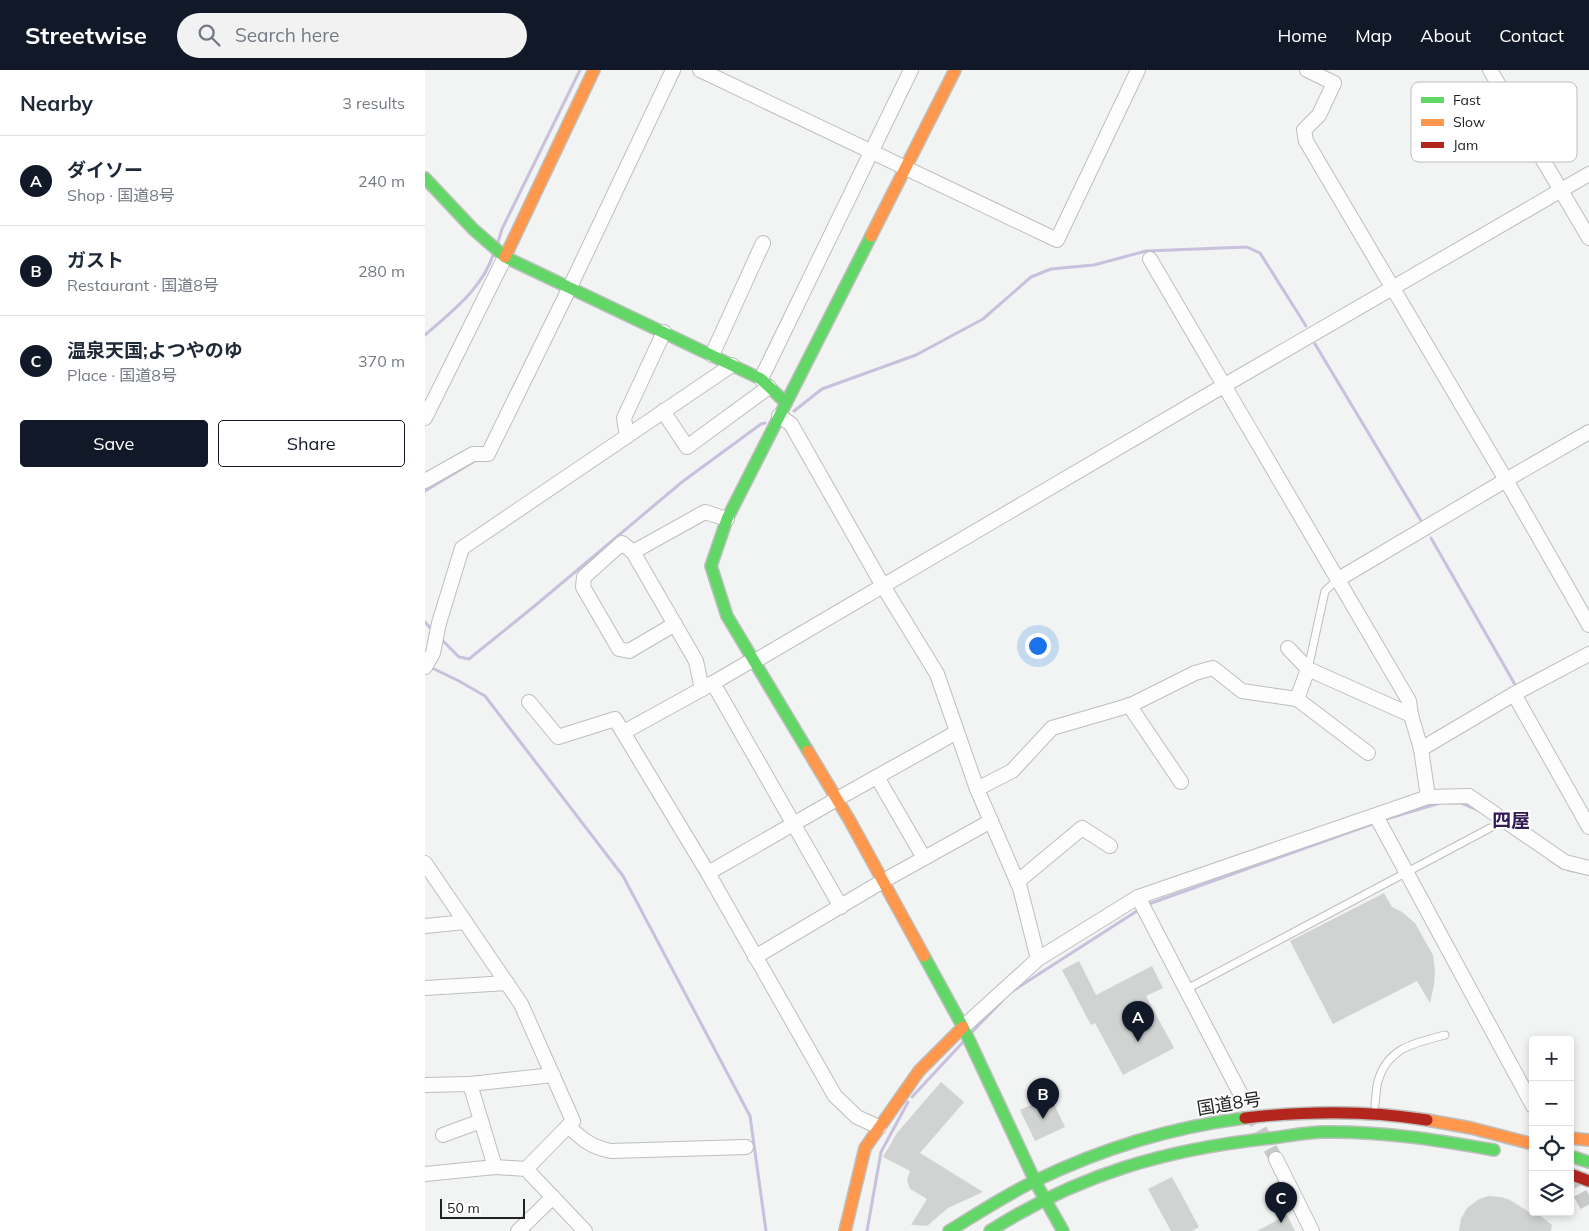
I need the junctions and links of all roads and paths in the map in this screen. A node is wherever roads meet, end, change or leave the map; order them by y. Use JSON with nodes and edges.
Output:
{"nodes":[{"id":1,"x":594,"y":70,"type":"edge"},
{"id":2,"x":673,"y":70,"type":"edge"},
{"id":3,"x":700,"y":70,"type":"edge"},
{"id":4,"x":911,"y":70,"type":"edge"},
{"id":5,"x":955,"y":70,"type":"edge"},
{"id":6,"x":1138,"y":70,"type":"edge"},
{"id":7,"x":1307,"y":70,"type":"edge"},
{"id":8,"x":1490,"y":70,"type":"edge"},
{"id":9,"x":1497,"y":82,"type":"edge"},
{"id":10,"x":871,"y":151,"type":"junction"},
{"id":11,"x":1545,"y":162,"type":"edge"},
{"id":12,"x":906,"y":169,"type":"junction"},
{"id":13,"x":1589,"y":174,"type":"edge"},
{"id":14,"x":425,"y":178,"type":"edge"},
{"id":15,"x":1562,"y":190,"type":"junction"},
{"id":16,"x":1589,"y":238,"type":"edge"},
{"id":17,"x":763,"y":243,"type":"dead end"},
{"id":18,"x":502,"y":255,"type":"junction"},
{"id":19,"x":1150,"y":259,"type":"dead end"},
{"id":20,"x":566,"y":285,"type":"junction"},
{"id":21,"x":1391,"y":288,"type":"junction"},
{"id":22,"x":664,"y":332,"type":"junction"},
{"id":23,"x":711,"y":355,"type":"junction"},
{"id":24,"x":732,"y":364,"type":"junction"},
{"id":25,"x":765,"y":383,"type":"junction"},
{"id":26,"x":1225,"y":385,"type":"junction"},
{"id":27,"x":783,"y":409,"type":"junction"},
{"id":28,"x":663,"y":411,"type":"junction"},
{"id":29,"x":425,"y":418,"type":"edge"},
{"id":30,"x":1589,"y":432,"type":"edge"},
{"id":31,"x":627,"y":436,"type":"junction"},
{"id":32,"x":1506,"y":480,"type":"junction"},
{"id":33,"x":425,"y":481,"type":"edge"},
{"id":34,"x":727,"y":520,"type":"junction"},
{"id":35,"x":633,"y":552,"type":"junction"},
{"id":36,"x":1337,"y":580,"type":"junction"},
{"id":37,"x":883,"y":586,"type":"junction"},
{"id":38,"x":675,"y":624,"type":"junction"},
{"id":39,"x":1589,"y":625,"type":"edge"},
{"id":40,"x":1288,"y":648,"type":"dead end"},
{"id":41,"x":1589,"y":654,"type":"edge"},
{"id":42,"x":755,"y":661,"type":"junction"},
{"id":43,"x":427,"y":664,"type":"edge"},
{"id":44,"x":1308,"y":670,"type":"junction"},
{"id":45,"x":708,"y":686,"type":"junction"},
{"id":46,"x":1513,"y":694,"type":"junction"},
{"id":47,"x":1297,"y":700,"type":"junction"},
{"id":48,"x":529,"y":702,"type":"dead end"},
{"id":49,"x":1129,"y":705,"type":"junction"},
{"id":50,"x":1411,"y":715,"type":"junction"},
{"id":51,"x":624,"y":732,"type":"junction"},
{"id":52,"x":957,"y":732,"type":"junction"},
{"id":53,"x":1421,"y":749,"type":"junction"},
{"id":54,"x":1369,"y":753,"type":"dead end"},
{"id":55,"x":877,"y":777,"type":"junction"},
{"id":56,"x":1181,"y":782,"type":"dead end"},
{"id":57,"x":977,"y":790,"type":"junction"},
{"id":58,"x":1428,"y":797,"type":"junction"},
{"id":59,"x":837,"y":799,"type":"junction"},
{"id":60,"x":991,"y":821,"type":"junction"},
{"id":61,"x":1378,"y":821,"type":"junction"},
{"id":62,"x":794,"y":825,"type":"junction"},
{"id":63,"x":1589,"y":827,"type":"edge"},
{"id":64,"x":1490,"y":828,"type":"dead end"},
{"id":65,"x":1110,"y":846,"type":"dead end"},
{"id":66,"x":924,"y":858,"type":"junction"},
{"id":67,"x":425,"y":863,"type":"edge"},
{"id":68,"x":1589,"y":868,"type":"edge"},
{"id":69,"x":708,"y":873,"type":"junction"},
{"id":70,"x":1406,"y":873,"type":"junction"},
{"id":71,"x":883,"y":881,"type":"junction"},
{"id":72,"x":1017,"y":882,"type":"junction"},
{"id":73,"x":1138,"y":897,"type":"junction"},
{"id":74,"x":841,"y":907,"type":"junction"},
{"id":75,"x":465,"y":922,"type":"junction"},
{"id":76,"x":425,"y":926,"type":"edge"},
{"id":77,"x":755,"y":957,"type":"junction"},
{"id":78,"x":1038,"y":959,"type":"junction"},
{"id":79,"x":507,"y":983,"type":"junction"},
{"id":80,"x":425,"y":988,"type":"edge"},
{"id":81,"x":1185,"y":990,"type":"junction"},
{"id":82,"x":964,"y":1029,"type":"junction"},
{"id":83,"x":1445,"y":1035,"type":"dead end"},
{"id":84,"x":553,"y":1076,"type":"junction"},
{"id":85,"x":470,"y":1084,"type":"junction"},
{"id":86,"x":425,"y":1085,"type":"edge"},
{"id":87,"x":1240,"y":1093,"type":"tunnel mouth"},
{"id":88,"x":1529,"y":1099,"type":"edge"},
{"id":89,"x":1375,"y":1105,"type":"junction"},
{"id":90,"x":1310,"y":1112,"type":"junction"},
{"id":91,"x":481,"y":1121,"type":"junction"},
{"id":92,"x":1489,"y":1121,"type":"dead end"},
{"id":93,"x":568,"y":1126,"type":"junction"},
{"id":94,"x":879,"y":1127,"type":"junction"},
{"id":95,"x":443,"y":1135,"type":"dead end"},
{"id":96,"x":1574,"y":1138,"type":"edge"},
{"id":97,"x":1589,"y":1140,"type":"edge"},
{"id":98,"x":1529,"y":1143,"type":"edge"},
{"id":99,"x":746,"y":1147,"type":"dead end"},
{"id":100,"x":1510,"y":1153,"type":"dead end"},
{"id":101,"x":1574,"y":1157,"type":"edge"},
{"id":102,"x":1276,"y":1159,"type":"tunnel mouth"},
{"id":103,"x":1589,"y":1162,"type":"edge"},
{"id":104,"x":495,"y":1168,"type":"junction"},
{"id":105,"x":526,"y":1169,"type":"junction"},
{"id":106,"x":425,"y":1174,"type":"edge"},
{"id":107,"x":1574,"y":1175,"type":"edge"},
{"id":108,"x":1035,"y":1181,"type":"junction"},
{"id":109,"x":1589,"y":1181,"type":"edge"},
{"id":110,"x":553,"y":1197,"type":"junction"},
{"id":111,"x":1045,"y":1198,"type":"junction"},
{"id":112,"x":518,"y":1231,"type":"edge"},
{"id":113,"x":585,"y":1231,"type":"edge"},
{"id":114,"x":845,"y":1231,"type":"edge"},
{"id":115,"x":949,"y":1231,"type":"edge"},
{"id":116,"x":990,"y":1231,"type":"edge"},
{"id":117,"x":1063,"y":1231,"type":"edge"},
{"id":118,"x":1312,"y":1231,"type":"edge"}],
"edges":[{"from":1,"to":18,"type":"main road"},
{"from":2,"to":20,"type":"street"},
{"from":3,"to":10,"type":"street"},
{"from":4,"to":10,"type":"street"},
{"from":5,"to":12,"type":"main road"},
{"from":6,"to":12,"type":"street"},
{"from":7,"to":21,"type":"street"},
{"from":8,"to":9,"type":"street"},
{"from":10,"to":12,"type":"street"},
{"from":10,"to":25,"type":"street"},
{"from":11,"to":15,"type":"street"},
{"from":12,"to":27,"type":"main road"},
{"from":13,"to":15,"type":"street"},
{"from":14,"to":18,"type":"main road"},
{"from":15,"to":16,"type":"street"},
{"from":15,"to":21,"type":"street"},
{"from":17,"to":23,"type":"street"},
{"from":18,"to":20,"type":"main road"},
{"from":18,"to":29,"type":"street"},
{"from":19,"to":26,"type":"street"},
{"from":20,"to":22,"type":"main road"},
{"from":20,"to":33,"type":"street"},
{"from":21,"to":26,"type":"street"},
{"from":21,"to":32,"type":"street"},
{"from":22,"to":23,"type":"main road"},
{"from":22,"to":31,"type":"street"},
{"from":23,"to":24,"type":"main road"},
{"from":24,"to":25,"type":"main road"},
{"from":24,"to":28,"type":"street"},
{"from":25,"to":27,"type":"main road"},
{"from":25,"to":28,"type":"street"},
{"from":26,"to":36,"type":"street"},
{"from":26,"to":37,"type":"street"},
{"from":27,"to":34,"type":"main road"},
{"from":27,"to":37,"type":"street"},
{"from":28,"to":31,"type":"street"},
{"from":30,"to":32,"type":"street"},
{"from":31,"to":43,"type":"street"},
{"from":32,"to":36,"type":"street"},
{"from":32,"to":39,"type":"street"},
{"from":34,"to":35,"type":"street"},
{"from":34,"to":42,"type":"main road"},
{"from":35,"to":38,"type":"street"},
{"from":35,"to":38,"type":"street"},
{"from":36,"to":44,"type":"lane"},
{"from":36,"to":50,"type":"street"},
{"from":37,"to":42,"type":"street"},
{"from":37,"to":52,"type":"street"},
{"from":38,"to":45,"type":"street"},
{"from":40,"to":44,"type":"street"},
{"from":41,"to":46,"type":"street"},
{"from":42,"to":45,"type":"street"},
{"from":42,"to":59,"type":"main road"},
{"from":44,"to":47,"type":"street"},
{"from":44,"to":50,"type":"street"},
{"from":45,"to":51,"type":"street"},
{"from":45,"to":62,"type":"street"},
{"from":46,"to":53,"type":"street"},
{"from":46,"to":63,"type":"street"},
{"from":47,"to":49,"type":"street"},
{"from":47,"to":54,"type":"street"},
{"from":48,"to":51,"type":"street"},
{"from":49,"to":56,"type":"street"},
{"from":49,"to":57,"type":"street"},
{"from":50,"to":53,"type":"street"},
{"from":51,"to":69,"type":"street"},
{"from":52,"to":55,"type":"street"},
{"from":52,"to":57,"type":"street"},
{"from":53,"to":58,"type":"street"},
{"from":55,"to":59,"type":"street"},
{"from":55,"to":66,"type":"street"},
{"from":57,"to":60,"type":"street"},
{"from":58,"to":61,"type":"street"},
{"from":58,"to":68,"type":"street"},
{"from":59,"to":62,"type":"street"},
{"from":59,"to":71,"type":"main road"},
{"from":60,"to":66,"type":"street"},
{"from":60,"to":72,"type":"street"},
{"from":61,"to":70,"type":"street"},
{"from":61,"to":73,"type":"street"},
{"from":62,"to":69,"type":"street"},
{"from":62,"to":74,"type":"street"},
{"from":64,"to":70,"type":"lane"},
{"from":65,"to":72,"type":"street"},
{"from":66,"to":71,"type":"street"},
{"from":67,"to":75,"type":"street"},
{"from":69,"to":77,"type":"street"},
{"from":70,"to":81,"type":"lane"},
{"from":70,"to":88,"type":"street"},
{"from":71,"to":74,"type":"street"},
{"from":71,"to":82,"type":"main road"},
{"from":72,"to":78,"type":"street"},
{"from":73,"to":78,"type":"street"},
{"from":73,"to":81,"type":"street"},
{"from":74,"to":77,"type":"street"},
{"from":75,"to":76,"type":"street"},
{"from":75,"to":79,"type":"street"},
{"from":77,"to":94,"type":"street"},
{"from":78,"to":82,"type":"street"},
{"from":79,"to":80,"type":"street"},
{"from":79,"to":84,"type":"street"},
{"from":81,"to":87,"type":"street"},
{"from":82,"to":94,"type":"main road"},
{"from":82,"to":108,"type":"main road"},
{"from":83,"to":89,"type":"lane"},
{"from":84,"to":85,"type":"street"},
{"from":84,"to":93,"type":"street"},
{"from":85,"to":86,"type":"street"},
{"from":85,"to":91,"type":"street"},
{"from":89,"to":90,"type":"main road"},
{"from":89,"to":92,"type":"main road"},
{"from":90,"to":98,"type":"main road","name":"国道8号"},
{"from":90,"to":108,"type":"main road","name":"国道8号"},
{"from":91,"to":95,"type":"street"},
{"from":91,"to":104,"type":"street"},
{"from":93,"to":99,"type":"street"},
{"from":93,"to":105,"type":"street"},
{"from":94,"to":114,"type":"main road"},
{"from":96,"to":97,"type":"main road"},
{"from":100,"to":111,"type":"main road"},
{"from":101,"to":103,"type":"main road"},
{"from":102,"to":118,"type":"street"},
{"from":104,"to":105,"type":"street"},
{"from":104,"to":106,"type":"street"},
{"from":105,"to":110,"type":"street"},
{"from":107,"to":109,"type":"main road"},
{"from":108,"to":111,"type":"main road"},
{"from":108,"to":115,"type":"main road","name":"国道8号"},
{"from":110,"to":112,"type":"street"},
{"from":110,"to":113,"type":"street"},
{"from":111,"to":116,"type":"main road"},
{"from":111,"to":117,"type":"main road"}]}
